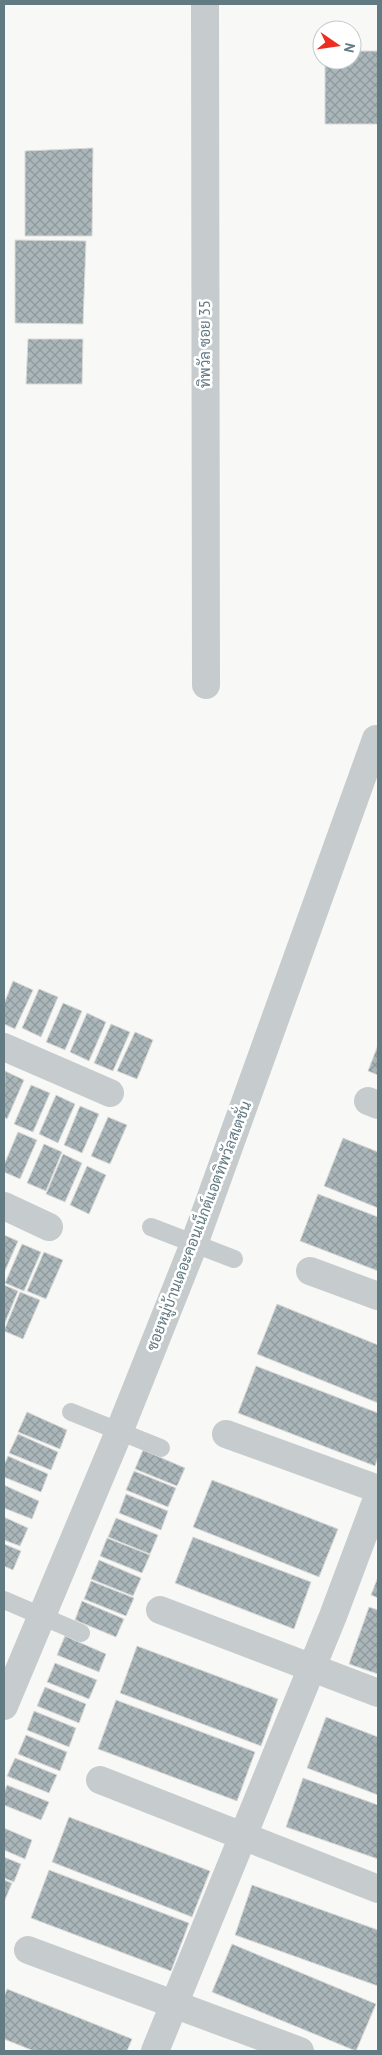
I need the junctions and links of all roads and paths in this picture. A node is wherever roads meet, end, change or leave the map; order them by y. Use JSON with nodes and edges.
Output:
{"nodes":[{"id":1,"x":205,"y":4,"type":"edge"},
{"id":2,"x":206,"y":685,"type":"dead end"},
{"id":3,"x":376,"y":739,"type":"dead end"},
{"id":4,"x":4,"y":1047,"type":"edge"},
{"id":5,"x":110,"y":1094,"type":"dead end"},
{"id":6,"x":4,"y":1206,"type":"edge"},
{"id":7,"x":49,"y":1227,"type":"dead end"},
{"id":8,"x":151,"y":1227,"type":"dead end"},
{"id":9,"x":194,"y":1244,"type":"junction"},
{"id":10,"x":234,"y":1259,"type":"dead end"},
{"id":11,"x":310,"y":1271,"type":"dead end"},
{"id":12,"x":378,"y":1296,"type":"edge"},
{"id":13,"x":71,"y":1412,"type":"dead end"},
{"id":14,"x":119,"y":1432,"type":"junction"},
{"id":15,"x":226,"y":1434,"type":"dead end"},
{"id":16,"x":161,"y":1448,"type":"dead end"},
{"id":17,"x":378,"y":1489,"type":"edge"},
{"id":18,"x":378,"y":1496,"type":"edge"},
{"id":19,"x":4,"y":1600,"type":"edge"},
{"id":20,"x":160,"y":1610,"type":"dead end"},
{"id":21,"x":41,"y":1616,"type":"junction"},
{"id":22,"x":81,"y":1633,"type":"dead end"},
{"id":23,"x":310,"y":1668,"type":"junction"},
{"id":24,"x":378,"y":1693,"type":"edge"},
{"id":25,"x":4,"y":1706,"type":"edge"},
{"id":26,"x":100,"y":1780,"type":"dead end"},
{"id":27,"x":243,"y":1836,"type":"junction"},
{"id":28,"x":378,"y":1890,"type":"edge"},
{"id":29,"x":28,"y":1950,"type":"dead end"},
{"id":30,"x":174,"y":2005,"type":"junction"},
{"id":31,"x":155,"y":2051,"type":"edge"},
{"id":32,"x":300,"y":2051,"type":"edge"}],
"edges":[{"from":1,"to":2,"type":"street","name":"ทิพวัล ซอย 35"},
{"from":3,"to":9,"type":"street","name":"ซอยหมู่บ้านเดอะคอนเน็กต์แอตทิพวัลสเตชั่น"},
{"from":4,"to":5,"type":"street"},
{"from":6,"to":7,"type":"street"},
{"from":8,"to":9,"type":"lane"},
{"from":9,"to":10,"type":"lane"},
{"from":9,"to":14,"type":"street","name":"ซอยหมู่บ้านเดอะคอนเน็กต์แอตทิพวัลสเตชั่น"},
{"from":11,"to":12,"type":"street"},
{"from":13,"to":14,"type":"lane"},
{"from":14,"to":16,"type":"lane"},
{"from":14,"to":21,"type":"street","name":"ซอยหมู่บ้านเดอะคอนเน็กต์แอตทิพวัลสเตชั่น"},
{"from":15,"to":17,"type":"street"},
{"from":18,"to":23,"type":"street"},
{"from":19,"to":21,"type":"lane"},
{"from":20,"to":23,"type":"street"},
{"from":21,"to":22,"type":"lane"},
{"from":21,"to":25,"type":"street","name":"ซอยหมู่บ้านเดอะคอนเน็กต์แอตทิพวัลสเตชั่น"},
{"from":23,"to":24,"type":"street"},
{"from":23,"to":27,"type":"street"},
{"from":26,"to":27,"type":"street"},
{"from":27,"to":28,"type":"street"},
{"from":27,"to":30,"type":"street"},
{"from":29,"to":30,"type":"street"},
{"from":30,"to":31,"type":"street"},
{"from":30,"to":32,"type":"street"}]}
